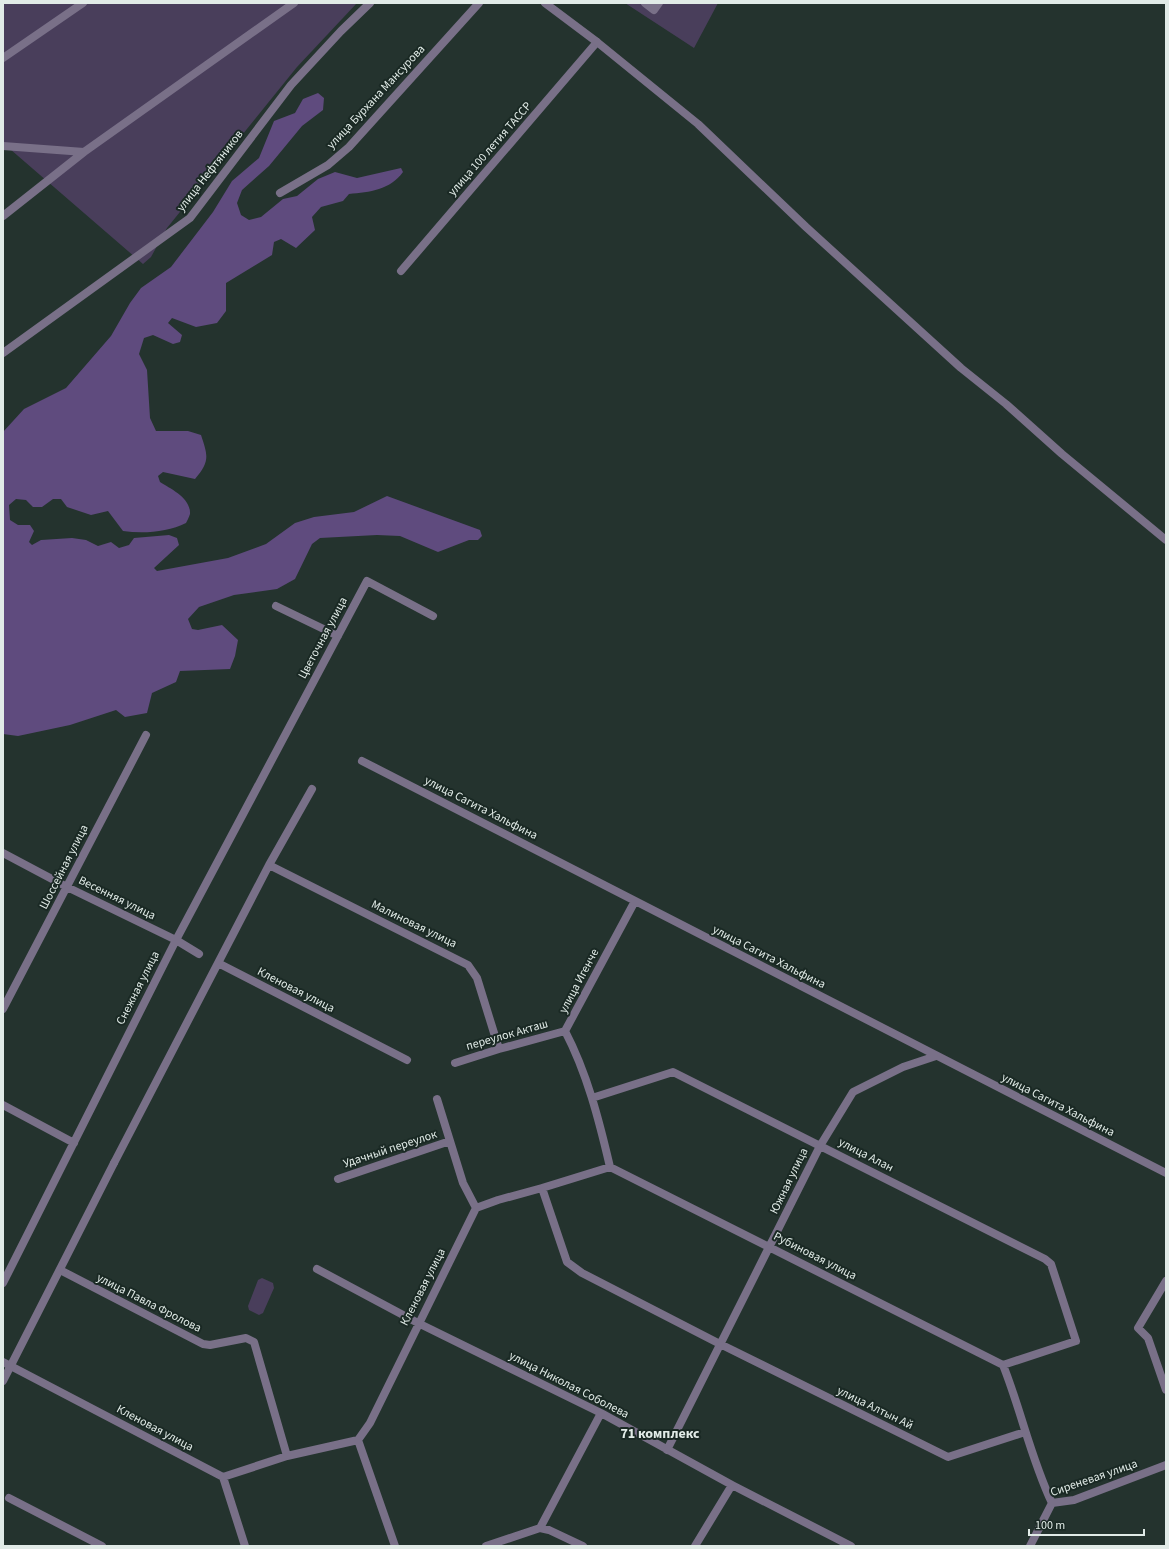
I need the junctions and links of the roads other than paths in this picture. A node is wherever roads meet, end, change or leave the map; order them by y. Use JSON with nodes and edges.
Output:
{"nodes":[{"id":1,"x":83,"y":3,"type":"edge"},
{"id":2,"x":294,"y":3,"type":"edge"},
{"id":3,"x":370,"y":3,"type":"edge"},
{"id":4,"x":479,"y":3,"type":"edge"},
{"id":5,"x":545,"y":3,"type":"edge"},
{"id":6,"x":645,"y":3,"type":"edge"},
{"id":7,"x":659,"y":3,"type":"edge"},
{"id":8,"x":597,"y":42,"type":"junction"},
{"id":9,"x":3,"y":58,"type":"edge"},
{"id":10,"x":3,"y":146,"type":"edge"},
{"id":11,"x":84,"y":152,"type":"junction"},
{"id":12,"x":280,"y":193,"type":"dead end"},
{"id":13,"x":3,"y":216,"type":"edge"},
{"id":14,"x":401,"y":271,"type":"dead end"},
{"id":15,"x":3,"y":353,"type":"edge"},
{"id":16,"x":1166,"y":540,"type":"edge"},
{"id":17,"x":276,"y":606,"type":"dead end"},
{"id":18,"x":433,"y":616,"type":"dead end"},
{"id":19,"x":338,"y":636,"type":"junction"},
{"id":20,"x":300,"y":706,"type":"joint"},
{"id":21,"x":146,"y":735,"type":"dead end"},
{"id":22,"x":362,"y":761,"type":"dead end"},
{"id":23,"x":312,"y":789,"type":"dead end"},
{"id":24,"x":3,"y":853,"type":"edge"},
{"id":25,"x":269,"y":866,"type":"junction"},
{"id":26,"x":67,"y":887,"type":"junction"},
{"id":27,"x":635,"y":901,"type":"junction"},
{"id":28,"x":176,"y":940,"type":"junction"},
{"id":29,"x":199,"y":954,"type":"dead end"},
{"id":30,"x":218,"y":963,"type":"junction"},
{"id":31,"x":3,"y":1009,"type":"edge"},
{"id":32,"x":565,"y":1031,"type":"junction"},
{"id":33,"x":499,"y":1049,"type":"junction"},
{"id":34,"x":936,"y":1056,"type":"junction"},
{"id":35,"x":407,"y":1060,"type":"dead end"},
{"id":36,"x":455,"y":1063,"type":"dead end"},
{"id":37,"x":592,"y":1098,"type":"junction"},
{"id":38,"x":437,"y":1099,"type":"dead end"},
{"id":39,"x":3,"y":1105,"type":"edge"},
{"id":40,"x":450,"y":1141,"type":"junction"},
{"id":41,"x":74,"y":1143,"type":"junction"},
{"id":42,"x":820,"y":1146,"type":"junction"},
{"id":43,"x":610,"y":1167,"type":"junction"},
{"id":44,"x":1166,"y":1173,"type":"edge"},
{"id":45,"x":338,"y":1179,"type":"dead end"},
{"id":46,"x":542,"y":1188,"type":"junction"},
{"id":47,"x":476,"y":1208,"type":"junction"},
{"id":48,"x":770,"y":1247,"type":"junction"},
{"id":49,"x":317,"y":1269,"type":"dead end"},
{"id":50,"x":60,"y":1270,"type":"junction"},
{"id":51,"x":1166,"y":1281,"type":"edge"},
{"id":52,"x":3,"y":1283,"type":"edge"},
{"id":53,"x":418,"y":1323,"type":"junction"},
{"id":54,"x":720,"y":1344,"type":"junction"},
{"id":55,"x":3,"y":1362,"type":"edge"},
{"id":56,"x":1003,"y":1365,"type":"junction"},
{"id":57,"x":11,"y":1366,"type":"junction"},
{"id":58,"x":3,"y":1381,"type":"edge"},
{"id":59,"x":1166,"y":1389,"type":"edge"},
{"id":60,"x":600,"y":1413,"type":"junction"},
{"id":61,"x":1025,"y":1432,"type":"junction"},
{"id":62,"x":358,"y":1440,"type":"junction"},
{"id":63,"x":667,"y":1450,"type":"junction"},
{"id":64,"x":287,"y":1456,"type":"junction"},
{"id":65,"x":1166,"y":1465,"type":"edge"},
{"id":66,"x":223,"y":1477,"type":"junction"},
{"id":67,"x":732,"y":1485,"type":"junction"},
{"id":68,"x":9,"y":1498,"type":"dead end"},
{"id":69,"x":1052,"y":1503,"type":"junction"},
{"id":70,"x":540,"y":1528,"type":"junction"},
{"id":71,"x":243,"y":1545,"type":"edge"},
{"id":72,"x":102,"y":1546,"type":"edge"},
{"id":73,"x":395,"y":1546,"type":"edge"},
{"id":74,"x":486,"y":1546,"type":"edge"},
{"id":75,"x":583,"y":1546,"type":"edge"},
{"id":76,"x":695,"y":1546,"type":"edge"},
{"id":77,"x":851,"y":1546,"type":"edge"},
{"id":78,"x":1030,"y":1546,"type":"edge"}],
"edges":[{"from":1,"to":9,"type":"street"},
{"from":2,"to":11,"type":"street"},
{"from":3,"to":15,"type":"street","name":"улица Нефтяников"},
{"from":4,"to":12,"type":"street","name":"улица Бурхана Мансурова"},
{"from":5,"to":8,"type":"street"},
{"from":6,"to":7,"type":"street"},
{"from":8,"to":14,"type":"street","name":"улица 100 летия ТАССР"},
{"from":8,"to":16,"type":"street"},
{"from":10,"to":11,"type":"street"},
{"from":11,"to":13,"type":"street"},
{"from":17,"to":19,"type":"street"},
{"from":18,"to":19,"type":"street","name":"Цветочная улица"},
{"from":19,"to":20,"type":"street","name":"Цветочная улица"},
{"from":20,"to":28,"type":"street","name":"Снежная улица"},
{"from":21,"to":26,"type":"street","name":"Шоссейная улица"},
{"from":22,"to":27,"type":"street","name":"улица Сагита Хальфина"},
{"from":23,"to":25,"type":"street"},
{"from":24,"to":26,"type":"street","name":"Весенняя улица"},
{"from":25,"to":30,"type":"street"},
{"from":25,"to":33,"type":"street","name":"Малиновая улица"},
{"from":26,"to":28,"type":"street","name":"Весенняя улица"},
{"from":26,"to":31,"type":"street","name":"Шоссейная улица"},
{"from":27,"to":32,"type":"street","name":"улица Игенче"},
{"from":27,"to":34,"type":"street","name":"улица Сагита Хальфина"},
{"from":28,"to":29,"type":"street","name":"Весенняя улица"},
{"from":28,"to":41,"type":"street","name":"Снежная улица"},
{"from":30,"to":35,"type":"street","name":"Кленовая улица"},
{"from":30,"to":50,"type":"street"},
{"from":32,"to":33,"type":"street","name":"переулок Акташ"},
{"from":32,"to":37,"type":"street","name":"улица Игенче"},
{"from":33,"to":36,"type":"street","name":"переулок Акташ"},
{"from":34,"to":42,"type":"street","name":"Южная улица"},
{"from":34,"to":44,"type":"street","name":"улица Сагита Хальфина"},
{"from":37,"to":42,"type":"street","name":"улица Алан"},
{"from":37,"to":43,"type":"street","name":"улица Игенче"},
{"from":38,"to":40,"type":"street"},
{"from":39,"to":41,"type":"street"},
{"from":40,"to":45,"type":"street","name":"Удачный переулок"},
{"from":40,"to":47,"type":"street"},
{"from":41,"to":52,"type":"street","name":"Снежная улица"},
{"from":42,"to":48,"type":"street","name":"Южная улица"},
{"from":42,"to":56,"type":"street","name":"улица Алан"},
{"from":43,"to":46,"type":"street"},
{"from":43,"to":48,"type":"street","name":"Рубиновая улица"},
{"from":46,"to":47,"type":"street"},
{"from":46,"to":54,"type":"street","name":"улица Алтын Ай"},
{"from":47,"to":53,"type":"street","name":"Кленовая улица"},
{"from":48,"to":54,"type":"street","name":"Южная улица"},
{"from":48,"to":56,"type":"street","name":"Рубиновая улица"},
{"from":49,"to":53,"type":"street","name":"улица Николая Соболева"},
{"from":50,"to":57,"type":"street"},
{"from":50,"to":64,"type":"street","name":"улица Павла Фролова"},
{"from":51,"to":59,"type":"street"},
{"from":53,"to":60,"type":"street","name":"улица Николая Соболева"},
{"from":53,"to":62,"type":"street","name":"Кленовая улица"},
{"from":54,"to":61,"type":"street","name":"улица Алтын Ай"},
{"from":54,"to":63,"type":"street","name":"Южная улица"},
{"from":55,"to":57,"type":"street","name":"Кленовая улица"},
{"from":56,"to":61,"type":"street"},
{"from":57,"to":58,"type":"street"},
{"from":57,"to":66,"type":"street","name":"Кленовая улица"},
{"from":60,"to":63,"type":"street","name":"улица Николая Соболева"},
{"from":60,"to":70,"type":"street"},
{"from":61,"to":69,"type":"street"},
{"from":62,"to":64,"type":"street"},
{"from":62,"to":73,"type":"street"},
{"from":63,"to":67,"type":"street","name":"улица Николая Соболева"},
{"from":64,"to":66,"type":"street"},
{"from":65,"to":69,"type":"street","name":"Сиреневая улица"},
{"from":66,"to":71,"type":"street"},
{"from":67,"to":76,"type":"street"},
{"from":67,"to":77,"type":"street","name":"улица Николая Соболева"},
{"from":68,"to":72,"type":"street"},
{"from":69,"to":78,"type":"street","name":"Сиреневая улица"},
{"from":70,"to":74,"type":"street"},
{"from":70,"to":75,"type":"street"}]}
